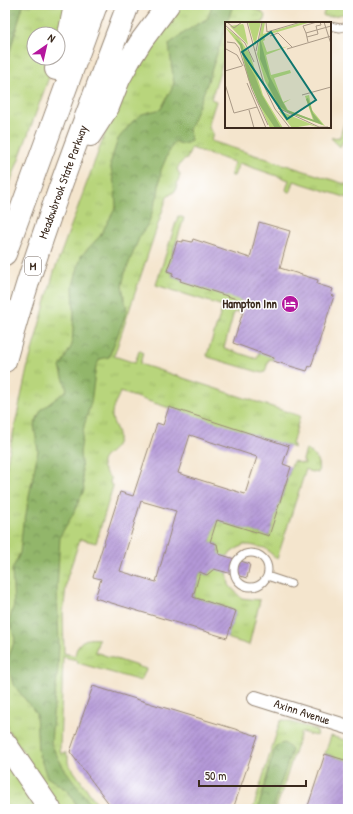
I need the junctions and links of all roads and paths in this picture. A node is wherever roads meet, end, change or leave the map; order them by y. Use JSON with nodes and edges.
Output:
{"nodes":[{"id":1,"x":75,"y":5,"type":"edge"},
{"id":2,"x":96,"y":5,"type":"edge"},
{"id":3,"x":128,"y":5,"type":"edge"},
{"id":4,"x":168,"y":5,"type":"edge"},
{"id":5,"x":331,"y":26,"type":"edge"},
{"id":6,"x":348,"y":26,"type":"edge"},
{"id":7,"x":43,"y":149,"type":"junction"},
{"id":8,"x":66,"y":173,"type":"junction"},
{"id":9,"x":5,"y":254,"type":"edge"},
{"id":10,"x":5,"y":361,"type":"edge"},
{"id":11,"x":267,"y":576,"type":"junction"},
{"id":12,"x":291,"y":584,"type":"dead end"},
{"id":13,"x":256,"y":698,"type":"dead end"},
{"id":14,"x":348,"y":727,"type":"edge"},
{"id":15,"x":5,"y":744,"type":"edge"},
{"id":16,"x":50,"y":809,"type":"edge"}],
"edges":[{"from":1,"to":7,"type":"highway"},
{"from":2,"to":7,"type":"highway"},
{"from":3,"to":8,"type":"highway","name":"Meadowbrook State Parkway","number":"M"},
{"from":4,"to":8,"type":"highway"},
{"from":5,"to":6,"type":"lane"},
{"from":7,"to":9,"type":"highway"},
{"from":8,"to":10,"type":"highway","name":"Meadowbrook State Parkway","number":"M"},
{"from":11,"to":11,"type":"lane"},
{"from":11,"to":12,"type":"lane"},
{"from":13,"to":14,"type":"street","name":"Axinn Avenue"},
{"from":15,"to":16,"type":"highway"}]}
